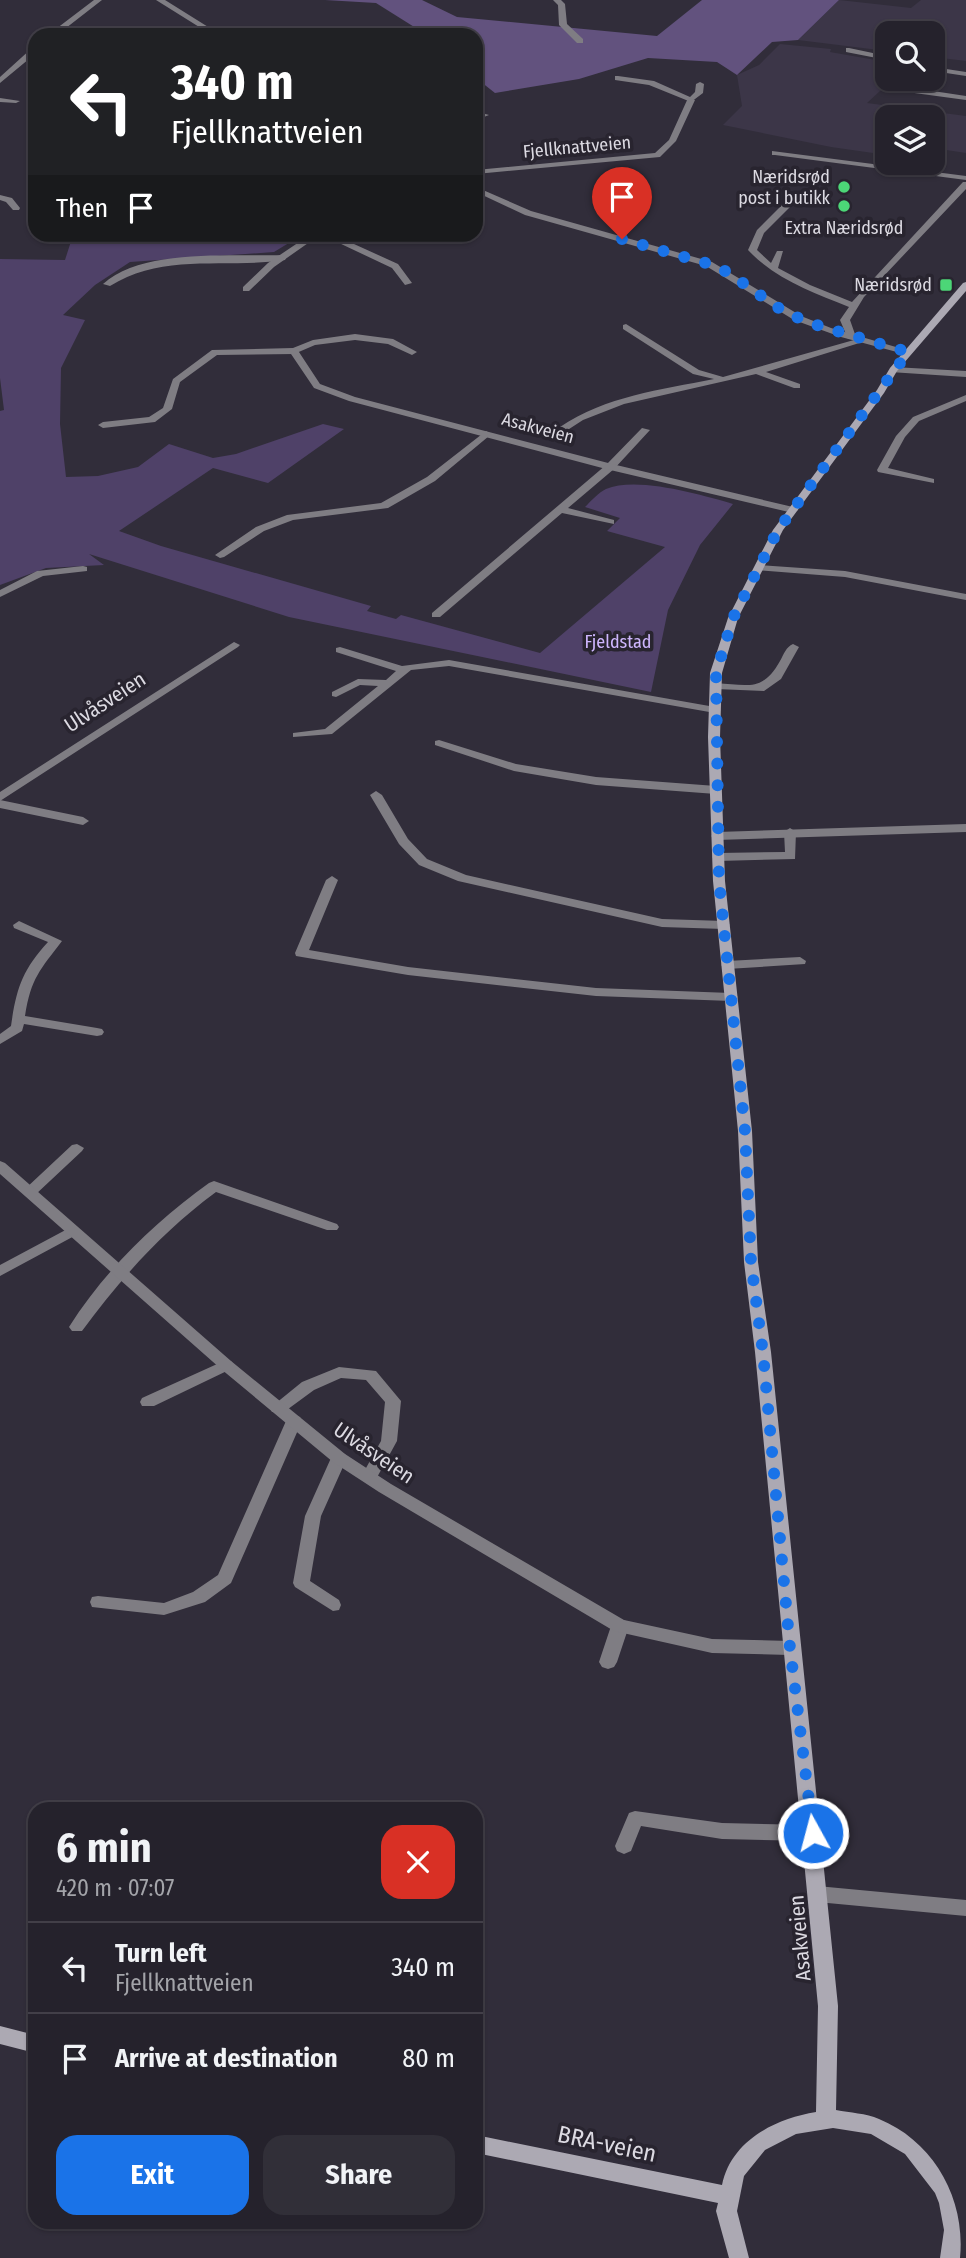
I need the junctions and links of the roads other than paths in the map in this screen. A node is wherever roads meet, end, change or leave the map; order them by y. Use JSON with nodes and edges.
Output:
{"nodes":[{"id":1,"x":98,"y":0,"type":"edge"},
{"id":2,"x":160,"y":0,"type":"edge"},
{"id":3,"x":557,"y":0,"type":"edge"},
{"id":4,"x":61,"y":28,"type":"edge"},
{"id":5,"x":206,"y":28,"type":"edge"},
{"id":6,"x":580,"y":41,"type":"dead end"},
{"id":7,"x":849,"y":50,"type":"dead end"},
{"id":8,"x":875,"y":55,"type":"edge"},
{"id":9,"x":28,"y":56,"type":"edge"},
{"id":10,"x":945,"y":71,"type":"edge"},
{"id":11,"x":966,"y":74,"type":"edge"},
{"id":12,"x":618,"y":78,"type":"dead end"},
{"id":13,"x":0,"y":81,"type":"edge"},
{"id":14,"x":700,"y":84,"type":"dead end"},
{"id":15,"x":917,"y":91,"type":"edge"},
{"id":16,"x":966,"y":98,"type":"edge"},
{"id":17,"x":0,"y":100,"type":"edge"},
{"id":18,"x":16,"y":100,"type":"dead end"},
{"id":19,"x":691,"y":100,"type":"junction"},
{"id":20,"x":775,"y":153,"type":"dead end"},
{"id":21,"x":483,"y":171,"type":"edge"},
{"id":22,"x":966,"y":178,"type":"edge"},
{"id":23,"x":966,"y":184,"type":"edge"},
{"id":24,"x":483,"y":192,"type":"edge"},
{"id":25,"x":0,"y":197,"type":"edge"},
{"id":26,"x":791,"y":201,"type":"dead end"},
{"id":27,"x":16,"y":208,"type":"dead end"},
{"id":28,"x":305,"y":242,"type":"edge"},
{"id":29,"x":342,"y":242,"type":"edge"},
{"id":30,"x":780,"y":253,"type":"dead end"},
{"id":31,"x":282,"y":258,"type":"junction"},
{"id":32,"x":774,"y":269,"type":"junction"},
{"id":33,"x":408,"y":283,"type":"dead end"},
{"id":34,"x":107,"y":284,"type":"dead end"},
{"id":35,"x":966,"y":285,"type":"edge"},
{"id":36,"x":246,"y":289,"type":"dead end"},
{"id":37,"x":854,"y":306,"type":"junction"},
{"id":38,"x":626,"y":327,"type":"dead end"},
{"id":39,"x":851,"y":337,"type":"junction"},
{"id":40,"x":864,"y":340,"type":"junction"},
{"id":41,"x":294,"y":351,"type":"junction"},
{"id":42,"x":412,"y":352,"type":"dead end"},
{"id":43,"x":908,"y":352,"type":"junction"},
{"id":44,"x":893,"y":370,"type":"junction"},
{"id":45,"x":757,"y":372,"type":"junction"},
{"id":46,"x":966,"y":374,"type":"edge"},
{"id":47,"x":728,"y":379,"type":"junction"},
{"id":48,"x":797,"y":386,"type":"dead end"},
{"id":49,"x":966,"y":398,"type":"edge"},
{"id":50,"x":103,"y":425,"type":"dead end"},
{"id":51,"x":563,"y":429,"type":"dead end"},
{"id":52,"x":645,"y":430,"type":"dead end"},
{"id":53,"x":486,"y":434,"type":"junction"},
{"id":54,"x":610,"y":467,"type":"junction"},
{"id":55,"x":930,"y":481,"type":"dead end"},
{"id":56,"x":560,"y":509,"type":"junction"},
{"id":57,"x":793,"y":510,"type":"junction"},
{"id":58,"x":610,"y":522,"type":"dead end"},
{"id":59,"x":220,"y":555,"type":"dead end"},
{"id":60,"x":759,"y":568,"type":"junction"},
{"id":61,"x":83,"y":569,"type":"dead end"},
{"id":62,"x":0,"y":594,"type":"edge"},
{"id":63,"x":966,"y":597,"type":"edge"},
{"id":64,"x":436,"y":615,"type":"dead end"},
{"id":65,"x":234,"y":645,"type":"dead end"},
{"id":66,"x":793,"y":647,"type":"dead end"},
{"id":67,"x":340,"y":650,"type":"dead end"},
{"id":68,"x":403,"y":670,"type":"junction"},
{"id":69,"x":387,"y":683,"type":"junction"},
{"id":70,"x":716,"y":686,"type":"junction"},
{"id":71,"x":336,"y":694,"type":"dead end"},
{"id":72,"x":715,"y":710,"type":"junction"},
{"id":73,"x":297,"y":735,"type":"dead end"},
{"id":74,"x":439,"y":743,"type":"dead end"},
{"id":75,"x":716,"y":790,"type":"junction"},
{"id":76,"x":376,"y":795,"type":"dead end"},
{"id":77,"x":0,"y":797,"type":"edge"},
{"id":78,"x":0,"y":804,"type":"edge"},
{"id":79,"x":83,"y":821,"type":"dead end"},
{"id":80,"x":966,"y":828,"type":"edge"},
{"id":81,"x":790,"y":832,"type":"junction"},
{"id":82,"x":718,"y":836,"type":"junction"},
{"id":83,"x":718,"y":857,"type":"junction"},
{"id":84,"x":332,"y":880,"type":"dead end"},
{"id":85,"x":19,"y":925,"type":"dead end"},
{"id":86,"x":724,"y":925,"type":"junction"},
{"id":87,"x":800,"y":961,"type":"dead end"},
{"id":88,"x":727,"y":965,"type":"junction"},
{"id":89,"x":731,"y":997,"type":"junction"},
{"id":90,"x":18,"y":1018,"type":"junction"},
{"id":91,"x":97,"y":1032,"type":"dead end"},
{"id":92,"x":0,"y":1040,"type":"edge"},
{"id":93,"x":77,"y":1148,"type":"dead end"},
{"id":94,"x":0,"y":1166,"type":"edge"},
{"id":95,"x":30,"y":1192,"type":"junction"},
{"id":96,"x":332,"y":1227,"type":"dead end"},
{"id":97,"x":73,"y":1231,"type":"junction"},
{"id":98,"x":117,"y":1270,"type":"junction"},
{"id":99,"x":0,"y":1271,"type":"edge"},
{"id":100,"x":77,"y":1327,"type":"dead end"},
{"id":101,"x":226,"y":1365,"type":"junction"},
{"id":102,"x":148,"y":1402,"type":"dead end"},
{"id":103,"x":278,"y":1408,"type":"junction"},
{"id":104,"x":294,"y":1420,"type":"junction"},
{"id":105,"x":339,"y":1458,"type":"junction"},
{"id":106,"x":369,"y":1477,"type":"junction"},
{"id":107,"x":98,"y":1602,"type":"dead end"},
{"id":108,"x":333,"y":1605,"type":"dead end"},
{"id":109,"x":620,"y":1626,"type":"junction"},
{"id":110,"x":790,"y":1648,"type":"junction"},
{"id":111,"x":608,"y":1662,"type":"dead end"},
{"id":112,"x":813,"y":1833,"type":"junction"},
{"id":113,"x":624,"y":1846,"type":"dead end"},
{"id":114,"x":817,"y":1894,"type":"junction"},
{"id":115,"x":966,"y":1908,"type":"edge"},
{"id":116,"x":0,"y":2035,"type":"edge"},
{"id":117,"x":28,"y":2042,"type":"edge"},
{"id":118,"x":826,"y":2117,"type":"junction"},
{"id":119,"x":483,"y":2145,"type":"edge"},
{"id":120,"x":728,"y":2196,"type":"junction"},
{"id":121,"x":957,"y":2248,"type":"edge"},
{"id":122,"x":739,"y":2258,"type":"edge"}],
"edges":[{"from":1,"to":4,"type":"street"},
{"from":2,"to":5,"type":"street"},
{"from":3,"to":6,"type":"street"},
{"from":7,"to":8,"type":"street"},
{"from":9,"to":13,"type":"street"},
{"from":10,"to":11,"type":"street"},
{"from":12,"to":19,"type":"street"},
{"from":14,"to":19,"type":"street","name":"Fjellknattveien"},
{"from":15,"to":16,"type":"street"},
{"from":17,"to":18,"type":"street"},
{"from":19,"to":21,"type":"street","name":"Fjellknattveien"},
{"from":20,"to":22,"type":"street"},
{"from":23,"to":37,"type":"street"},
{"from":24,"to":39,"type":"street"},
{"from":25,"to":27,"type":"street"},
{"from":26,"to":32,"type":"street"},
{"from":28,"to":31,"type":"street"},
{"from":29,"to":33,"type":"street"},
{"from":30,"to":32,"type":"street"},
{"from":31,"to":34,"type":"street"},
{"from":31,"to":36,"type":"street"},
{"from":32,"to":37,"type":"street"},
{"from":35,"to":43,"type":"main road","name":"Asakveien"},
{"from":37,"to":39,"type":"street"},
{"from":38,"to":47,"type":"street"},
{"from":39,"to":40,"type":"street"},
{"from":40,"to":43,"type":"street"},
{"from":40,"to":45,"type":"street"},
{"from":41,"to":42,"type":"street"},
{"from":41,"to":50,"type":"street"},
{"from":41,"to":53,"type":"street","name":"Asakveien"},
{"from":43,"to":44,"type":"main road","name":"Asakveien"},
{"from":44,"to":46,"type":"street"},
{"from":44,"to":57,"type":"main road","name":"Asakveien"},
{"from":45,"to":47,"type":"street"},
{"from":45,"to":48,"type":"street"},
{"from":47,"to":51,"type":"street"},
{"from":49,"to":55,"type":"street"},
{"from":52,"to":54,"type":"street"},
{"from":53,"to":54,"type":"street","name":"Asakveien"},
{"from":53,"to":59,"type":"street"},
{"from":54,"to":56,"type":"street"},
{"from":54,"to":57,"type":"street","name":"Asakveien"},
{"from":56,"to":58,"type":"street"},
{"from":56,"to":64,"type":"street"},
{"from":57,"to":60,"type":"main road","name":"Asakveien"},
{"from":60,"to":63,"type":"street"},
{"from":60,"to":70,"type":"main road","name":"Asakveien"},
{"from":61,"to":62,"type":"street"},
{"from":65,"to":77,"type":"street","name":"Ulvåsveien"},
{"from":66,"to":70,"type":"street"},
{"from":67,"to":68,"type":"street"},
{"from":68,"to":69,"type":"street"},
{"from":68,"to":72,"type":"street"},
{"from":69,"to":71,"type":"street"},
{"from":69,"to":73,"type":"street"},
{"from":70,"to":72,"type":"main road","name":"Asakveien"},
{"from":72,"to":75,"type":"main road","name":"Asakveien"},
{"from":74,"to":75,"type":"street"},
{"from":75,"to":82,"type":"main road","name":"Asakveien"},
{"from":76,"to":86,"type":"street"},
{"from":78,"to":79,"type":"street"},
{"from":80,"to":81,"type":"street"},
{"from":81,"to":82,"type":"street"},
{"from":81,"to":83,"type":"street"},
{"from":82,"to":83,"type":"main road","name":"Asakveien"},
{"from":83,"to":86,"type":"main road","name":"Asakveien"},
{"from":84,"to":89,"type":"street"},
{"from":85,"to":90,"type":"street"},
{"from":86,"to":88,"type":"main road","name":"Asakveien"},
{"from":87,"to":88,"type":"street"},
{"from":88,"to":89,"type":"main road","name":"Asakveien"},
{"from":89,"to":110,"type":"main road","name":"Asakveien"},
{"from":90,"to":91,"type":"street"},
{"from":90,"to":92,"type":"street"},
{"from":93,"to":95,"type":"street"},
{"from":94,"to":95,"type":"street","name":"Ulvåsveien"},
{"from":95,"to":97,"type":"street","name":"Ulvåsveien"},
{"from":96,"to":98,"type":"street"},
{"from":97,"to":98,"type":"street","name":"Ulvåsveien"},
{"from":97,"to":99,"type":"street"},
{"from":98,"to":100,"type":"street"},
{"from":98,"to":101,"type":"street","name":"Ulvåsveien"},
{"from":101,"to":102,"type":"street"},
{"from":101,"to":103,"type":"street","name":"Ulvåsveien"},
{"from":103,"to":104,"type":"street","name":"Ulvåsveien"},
{"from":103,"to":106,"type":"street"},
{"from":104,"to":105,"type":"street","name":"Ulvåsveien"},
{"from":104,"to":107,"type":"street"},
{"from":105,"to":106,"type":"street","name":"Ulvåsveien"},
{"from":105,"to":108,"type":"street"},
{"from":106,"to":109,"type":"street","name":"Ulvåsveien"},
{"from":109,"to":110,"type":"street","name":"Ulvåsveien"},
{"from":109,"to":111,"type":"street"},
{"from":110,"to":112,"type":"main road","name":"Asakveien"},
{"from":112,"to":113,"type":"street"},
{"from":112,"to":114,"type":"main road","name":"Asakveien"},
{"from":114,"to":115,"type":"street"},
{"from":114,"to":118,"type":"main road","name":"Asakveien"},
{"from":116,"to":117,"type":"main road"},
{"from":118,"to":120,"type":"main road"},
{"from":118,"to":121,"type":"main road"},
{"from":119,"to":120,"type":"main road","name":"BRA-veien"},
{"from":120,"to":122,"type":"main road"}]}
